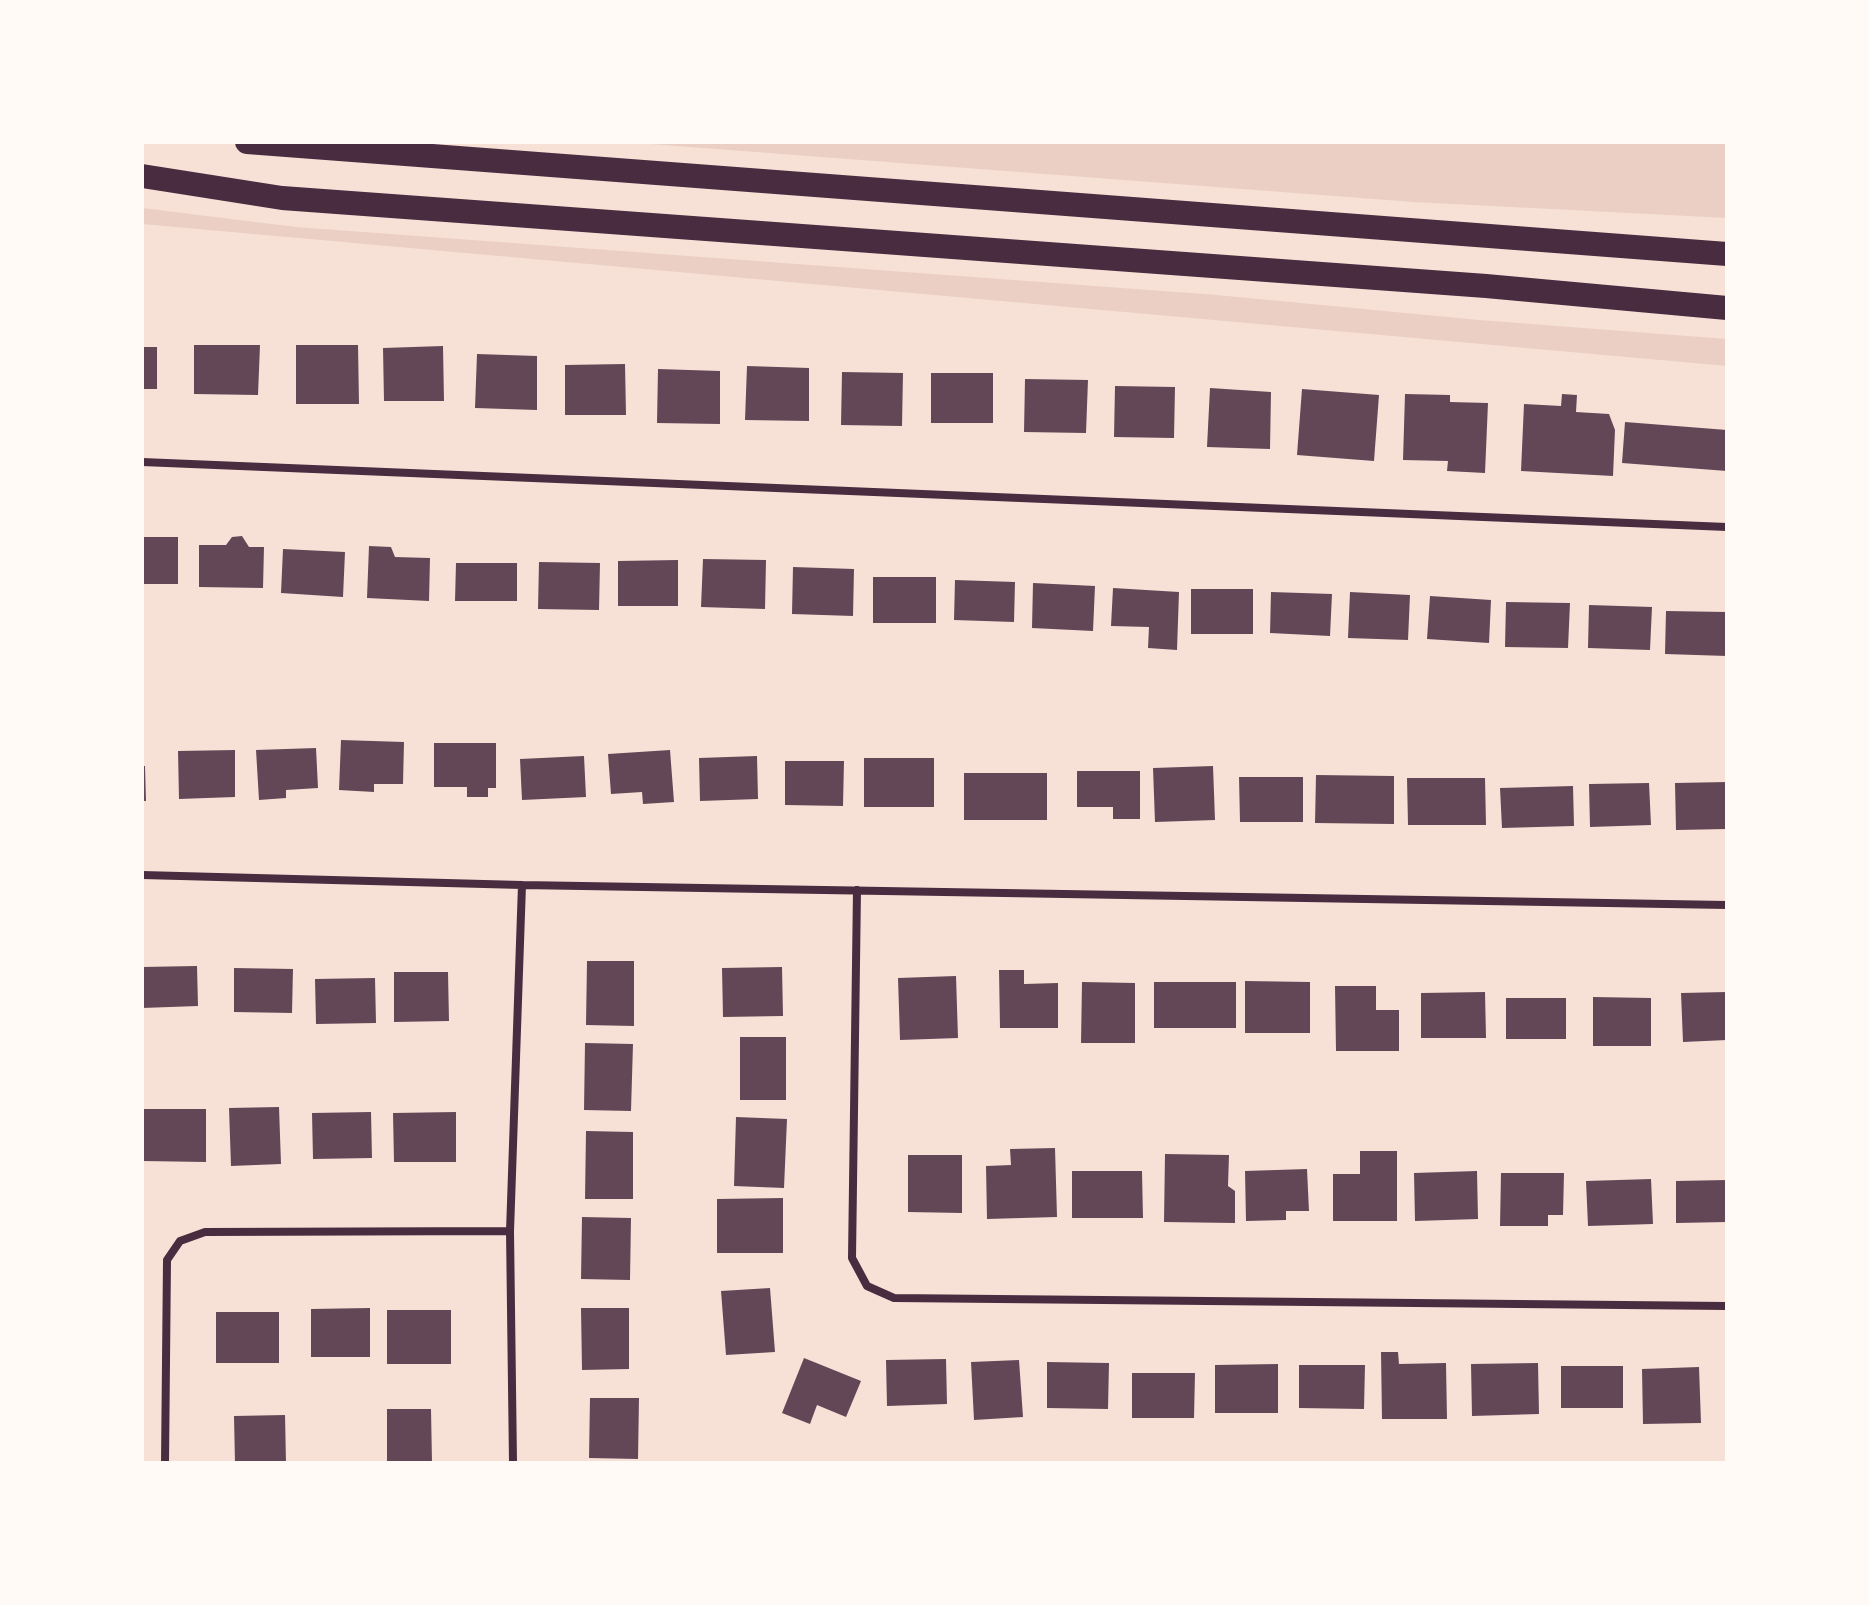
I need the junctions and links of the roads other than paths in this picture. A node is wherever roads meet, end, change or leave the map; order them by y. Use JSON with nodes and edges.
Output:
{"nodes":[{"id":1,"x":247,"y":142,"type":"edge"},
{"id":2,"x":142,"y":176,"type":"edge"},
{"id":3,"x":1722,"y":253,"type":"edge"},
{"id":4,"x":1727,"y":308,"type":"edge"},
{"id":5,"x":142,"y":462,"type":"edge"},
{"id":6,"x":1727,"y":527,"type":"edge"},
{"id":7,"x":142,"y":875,"type":"edge"},
{"id":8,"x":522,"y":885,"type":"junction"},
{"id":9,"x":857,"y":890,"type":"junction"},
{"id":10,"x":1727,"y":905,"type":"edge"},
{"id":11,"x":510,"y":1231,"type":"junction"},
{"id":12,"x":1727,"y":1306,"type":"edge"},
{"id":13,"x":165,"y":1463,"type":"edge"},
{"id":14,"x":513,"y":1463,"type":"edge"}],
"edges":[{"from":1,"to":3,"type":"highway"},
{"from":2,"to":4,"type":"highway"},
{"from":5,"to":6,"type":"street"},
{"from":7,"to":8,"type":"street"},
{"from":8,"to":9,"type":"street"},
{"from":8,"to":11,"type":"street"},
{"from":9,"to":10,"type":"street"},
{"from":9,"to":12,"type":"street"},
{"from":11,"to":13,"type":"street"},
{"from":11,"to":14,"type":"street"}]}
